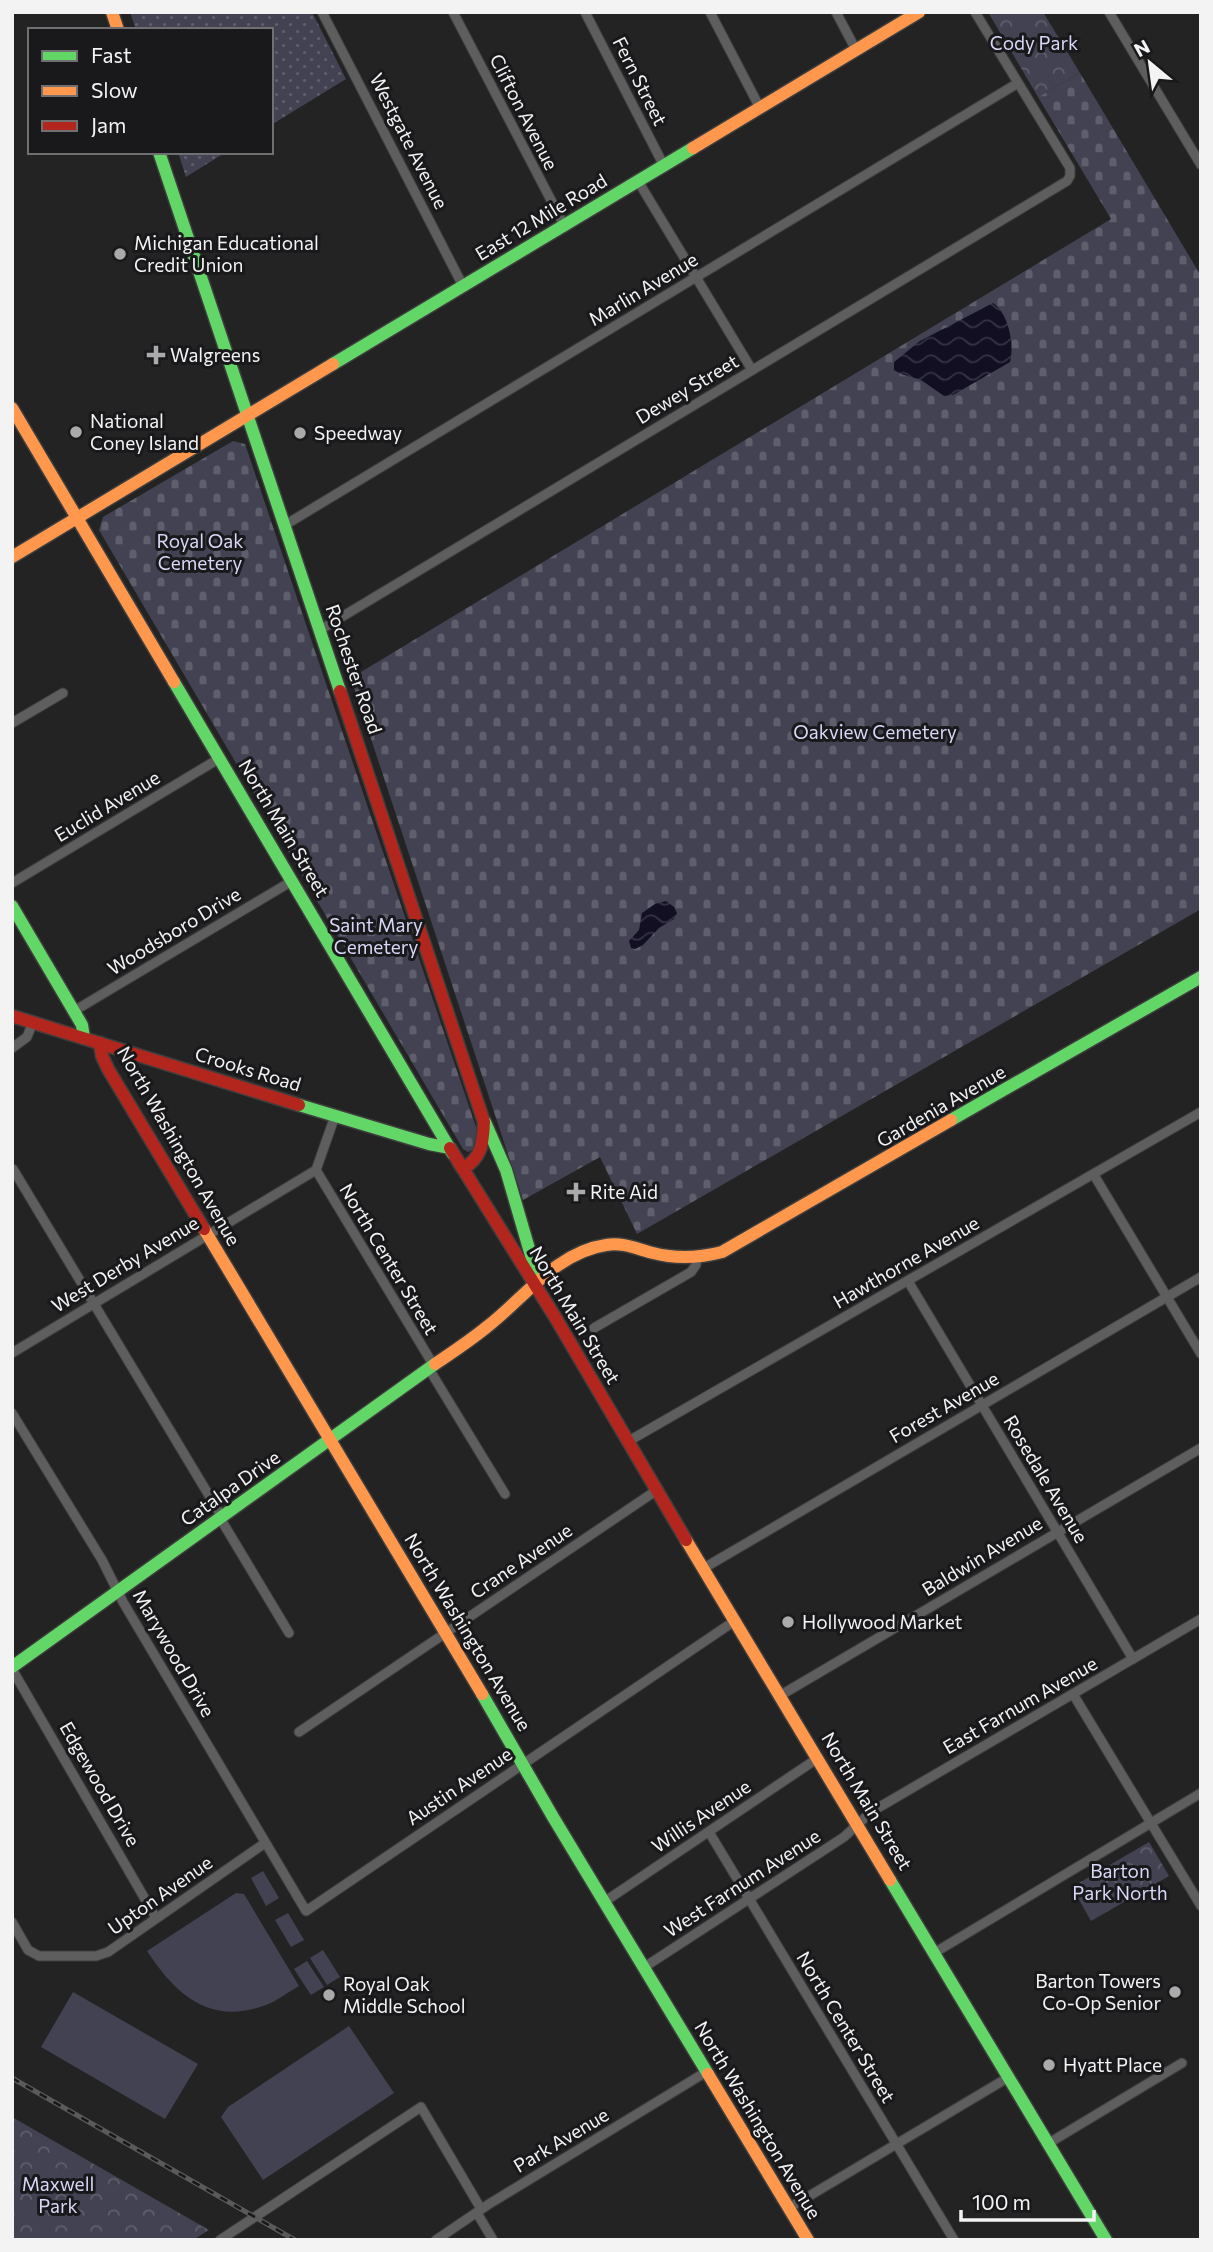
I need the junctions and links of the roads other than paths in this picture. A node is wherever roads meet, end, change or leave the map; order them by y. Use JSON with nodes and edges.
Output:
{"nodes":[{"id":1,"x":322,"y":12,"type":"edge"},
{"id":2,"x":453,"y":12,"type":"edge"},
{"id":3,"x":585,"y":12,"type":"edge"},
{"id":4,"x":710,"y":12,"type":"edge"},
{"id":5,"x":836,"y":12,"type":"edge"},
{"id":6,"x":919,"y":12,"type":"edge"},
{"id":7,"x":975,"y":12,"type":"edge"},
{"id":8,"x":1109,"y":12,"type":"edge"},
{"id":9,"x":856,"y":50,"type":"junction"},
{"id":10,"x":1018,"y":83,"type":"junction"},
{"id":11,"x":760,"y":108,"type":"junction"},
{"id":12,"x":160,"y":154,"type":"edge"},
{"id":13,"x":1201,"y":165,"type":"edge"},
{"id":14,"x":664,"y":166,"type":"junction"},
{"id":15,"x":638,"y":181,"type":"junction"},
{"id":16,"x":565,"y":227,"type":"junction"},
{"id":17,"x":697,"y":277,"type":"junction"},
{"id":18,"x":463,"y":286,"type":"junction"},
{"id":19,"x":752,"y":370,"type":"junction"},
{"id":20,"x":12,"y":408,"type":"edge"},
{"id":21,"x":248,"y":417,"type":"junction"},
{"id":22,"x":78,"y":518,"type":"junction"},
{"id":23,"x":285,"y":524,"type":"junction"},
{"id":24,"x":12,"y":557,"type":"edge"},
{"id":25,"x":320,"y":630,"type":"junction"},
{"id":26,"x":63,"y":692,"type":"dead end"},
{"id":27,"x":12,"y":723,"type":"edge"},
{"id":28,"x":220,"y":758,"type":"junction"},
{"id":29,"x":292,"y":881,"type":"junction"},
{"id":30,"x":12,"y":883,"type":"edge"},
{"id":31,"x":12,"y":906,"type":"edge"},
{"id":32,"x":1201,"y":977,"type":"edge"},
{"id":33,"x":74,"y":1011,"type":"junction"},
{"id":34,"x":12,"y":1016,"type":"edge"},
{"id":35,"x":33,"y":1022,"type":"junction"},
{"id":36,"x":84,"y":1038,"type":"junction"},
{"id":37,"x":100,"y":1043,"type":"junction"},
{"id":38,"x":12,"y":1048,"type":"edge"},
{"id":39,"x":1201,"y":1112,"type":"edge"},
{"id":40,"x":335,"y":1116,"type":"junction"},
{"id":41,"x":484,"y":1122,"type":"junction"},
{"id":42,"x":450,"y":1148,"type":"junction"},
{"id":43,"x":13,"y":1169,"type":"edge"},
{"id":44,"x":463,"y":1169,"type":"junction"},
{"id":45,"x":316,"y":1170,"type":"junction"},
{"id":46,"x":1094,"y":1175,"type":"junction"},
{"id":47,"x":208,"y":1235,"type":"junction"},
{"id":48,"x":697,"y":1258,"type":"junction"},
{"id":49,"x":1201,"y":1277,"type":"edge"},
{"id":50,"x":908,"y":1281,"type":"junction"},
{"id":51,"x":535,"y":1285,"type":"junction"},
{"id":52,"x":1167,"y":1297,"type":"junction"},
{"id":53,"x":93,"y":1304,"type":"junction"},
{"id":54,"x":594,"y":1328,"type":"dead end"},
{"id":55,"x":469,"y":1340,"type":"joint"},
{"id":56,"x":12,"y":1353,"type":"edge"},
{"id":57,"x":1201,"y":1354,"type":"edge"},
{"id":58,"x":431,"y":1367,"type":"junction"},
{"id":59,"x":982,"y":1405,"type":"junction"},
{"id":60,"x":12,"y":1413,"type":"edge"},
{"id":61,"x":332,"y":1439,"type":"junction"},
{"id":62,"x":627,"y":1442,"type":"junction"},
{"id":63,"x":1201,"y":1448,"type":"edge"},
{"id":64,"x":657,"y":1490,"type":"junction"},
{"id":65,"x":505,"y":1494,"type":"dead end"},
{"id":66,"x":221,"y":1518,"type":"junction"},
{"id":67,"x":1057,"y":1532,"type":"junction"},
{"id":68,"x":704,"y":1568,"type":"junction"},
{"id":69,"x":118,"y":1591,"type":"junction"},
{"id":70,"x":1201,"y":1619,"type":"edge"},
{"id":71,"x":736,"y":1620,"type":"junction"},
{"id":72,"x":447,"y":1632,"type":"junction"},
{"id":73,"x":289,"y":1633,"type":"dead end"},
{"id":74,"x":1133,"y":1659,"type":"junction"},
{"id":75,"x":12,"y":1668,"type":"edge"},
{"id":76,"x":1073,"y":1694,"type":"junction"},
{"id":77,"x":781,"y":1695,"type":"junction"},
{"id":78,"x":299,"y":1732,"type":"dead end"},
{"id":79,"x":818,"y":1758,"type":"junction"},
{"id":80,"x":523,"y":1765,"type":"junction"},
{"id":81,"x":1201,"y":1793,"type":"edge"},
{"id":82,"x":1152,"y":1823,"type":"junction"},
{"id":83,"x":858,"y":1825,"type":"junction"},
{"id":84,"x":709,"y":1832,"type":"junction"},
{"id":85,"x":265,"y":1843,"type":"junction"},
{"id":86,"x":749,"y":1899,"type":"junction"},
{"id":87,"x":604,"y":1902,"type":"junction"},
{"id":88,"x":1201,"y":1906,"type":"edge"},
{"id":89,"x":306,"y":1910,"type":"joint"},
{"id":90,"x":156,"y":1918,"type":"junction"},
{"id":91,"x":12,"y":1922,"type":"edge"},
{"id":92,"x":934,"y":1953,"type":"junction"},
{"id":93,"x":643,"y":1968,"type":"junction"},
{"id":94,"x":1182,"y":2063,"type":"dead end"},
{"id":95,"x":706,"y":2072,"type":"junction"},
{"id":96,"x":1009,"y":2077,"type":"junction"},
{"id":97,"x":1049,"y":2143,"type":"junction"},
{"id":98,"x":896,"y":2144,"type":"junction"},
{"id":99,"x":789,"y":2208,"type":"junction"},
{"id":100,"x":479,"y":2211,"type":"junction"},
{"id":101,"x":220,"y":2240,"type":"edge"},
{"id":102,"x":436,"y":2240,"type":"edge"},
{"id":103,"x":493,"y":2240,"type":"edge"},
{"id":104,"x":808,"y":2240,"type":"edge"},
{"id":105,"x":954,"y":2240,"type":"edge"},
{"id":106,"x":1106,"y":2240,"type":"edge"}],
"edges":[{"from":1,"to":18,"type":"street","name":"Westgate Avenue"},
{"from":2,"to":16,"type":"street","name":"Clifton Avenue"},
{"from":3,"to":14,"type":"street","name":"Fern Street"},
{"from":4,"to":11,"type":"street"},
{"from":5,"to":9,"type":"street"},
{"from":6,"to":9,"type":"main road","name":"East 12 Mile Road"},
{"from":7,"to":10,"type":"street"},
{"from":8,"to":13,"type":"street"},
{"from":9,"to":11,"type":"main road","name":"East 12 Mile Road"},
{"from":10,"to":17,"type":"street","name":"Marlin Avenue"},
{"from":10,"to":19,"type":"street","name":"Dewey Street"},
{"from":11,"to":14,"type":"main road","name":"East 12 Mile Road"},
{"from":12,"to":21,"type":"main road","name":"Rochester Road"},
{"from":14,"to":15,"type":"main road","name":"East 12 Mile Road"},
{"from":15,"to":16,"type":"main road","name":"East 12 Mile Road"},
{"from":15,"to":17,"type":"street"},
{"from":16,"to":18,"type":"main road","name":"East 12 Mile Road"},
{"from":17,"to":19,"type":"street"},
{"from":17,"to":23,"type":"street","name":"Marlin Avenue"},
{"from":18,"to":21,"type":"main road","name":"East 12 Mile Road"},
{"from":19,"to":25,"type":"street","name":"Dewey Street"},
{"from":20,"to":22,"type":"main road","name":"North Main Street"},
{"from":21,"to":22,"type":"main road","name":"East 12 Mile Road"},
{"from":21,"to":23,"type":"main road","name":"Rochester Road"},
{"from":22,"to":24,"type":"main road","name":"East 12 Mile Road"},
{"from":22,"to":28,"type":"main road","name":"North Main Street"},
{"from":23,"to":25,"type":"main road","name":"Rochester Road"},
{"from":25,"to":41,"type":"main road","name":"Rochester Road"},
{"from":26,"to":27,"type":"street"},
{"from":28,"to":29,"type":"main road","name":"North Main Street"},
{"from":28,"to":30,"type":"street","name":"Euclid Avenue"},
{"from":29,"to":33,"type":"street","name":"Woodsboro Drive"},
{"from":29,"to":42,"type":"main road","name":"North Main Street"},
{"from":31,"to":33,"type":"main road"},
{"from":32,"to":48,"type":"main road","name":"Gardenia Avenue"},
{"from":33,"to":36,"type":"main road"},
{"from":34,"to":35,"type":"main road","name":"Crooks Road"},
{"from":35,"to":36,"type":"main road","name":"Crooks Road"},
{"from":35,"to":38,"type":"street"},
{"from":36,"to":37,"type":"main road","name":"Crooks Road"},
{"from":37,"to":40,"type":"main road","name":"Crooks Road"},
{"from":37,"to":47,"type":"main road","name":"North Washington Avenue"},
{"from":39,"to":46,"type":"street","name":"Hawthorne Avenue"},
{"from":40,"to":42,"type":"main road","name":"Crooks Road"},
{"from":40,"to":45,"type":"street"},
{"from":41,"to":44,"type":"main road","name":"Rochester Road"},
{"from":41,"to":51,"type":"main road"},
{"from":42,"to":44,"type":"main road"},
{"from":43,"to":53,"type":"street"},
{"from":44,"to":51,"type":"main road","name":"North Main Street"},
{"from":45,"to":47,"type":"street","name":"West Derby Avenue"},
{"from":45,"to":58,"type":"street","name":"North Center Street"},
{"from":46,"to":50,"type":"street","name":"Hawthorne Avenue"},
{"from":46,"to":52,"type":"street"},
{"from":47,"to":53,"type":"street","name":"West Derby Avenue"},
{"from":47,"to":61,"type":"main road","name":"North Washington Avenue"},
{"from":48,"to":51,"type":"main road","name":"Gardenia Avenue"},
{"from":48,"to":54,"type":"street","name":"Gardenia Avenue"},
{"from":49,"to":52,"type":"street","name":"Forest Avenue"},
{"from":50,"to":59,"type":"street","name":"Rosedale Avenue"},
{"from":50,"to":62,"type":"street","name":"Hawthorne Avenue"},
{"from":51,"to":55,"type":"main road","name":"Gardenia Avenue"},
{"from":51,"to":62,"type":"main road","name":"North Main Street"},
{"from":52,"to":57,"type":"street"},
{"from":52,"to":59,"type":"street","name":"Forest Avenue"},
{"from":53,"to":56,"type":"street","name":"West Derby Avenue"},
{"from":53,"to":66,"type":"street"},
{"from":55,"to":58,"type":"main road","name":"Catalpa Drive"},
{"from":58,"to":61,"type":"main road","name":"Catalpa Drive"},
{"from":58,"to":65,"type":"street","name":"North Center Street"},
{"from":59,"to":67,"type":"street","name":"Rosedale Avenue"},
{"from":59,"to":68,"type":"street","name":"Forest Avenue"},
{"from":60,"to":69,"type":"street","name":"Marywood Drive"},
{"from":61,"to":66,"type":"main road","name":"Catalpa Drive"},
{"from":61,"to":72,"type":"main road","name":"North Washington Avenue"},
{"from":62,"to":64,"type":"main road","name":"North Main Street"},
{"from":63,"to":67,"type":"street","name":"Baldwin Avenue"},
{"from":64,"to":68,"type":"main road","name":"North Main Street"},
{"from":64,"to":72,"type":"street","name":"Crane Avenue"},
{"from":66,"to":69,"type":"main road","name":"Catalpa Drive"},
{"from":66,"to":73,"type":"street"},
{"from":67,"to":74,"type":"street","name":"Rosedale Avenue"},
{"from":67,"to":77,"type":"street","name":"Baldwin Avenue"},
{"from":68,"to":71,"type":"main road","name":"North Main Street"},
{"from":69,"to":75,"type":"main road","name":"Catalpa Drive"},
{"from":69,"to":85,"type":"street","name":"Marywood Drive"},
{"from":70,"to":74,"type":"street","name":"East Farnum Avenue"},
{"from":71,"to":77,"type":"main road","name":"North Main Street"},
{"from":71,"to":80,"type":"street","name":"Austin Avenue"},
{"from":72,"to":78,"type":"street","name":"Crane Avenue"},
{"from":72,"to":80,"type":"main road","name":"North Washington Avenue"},
{"from":74,"to":76,"type":"street","name":"East Farnum Avenue"},
{"from":75,"to":90,"type":"street","name":"Edgewood Drive"},
{"from":76,"to":82,"type":"street"},
{"from":76,"to":83,"type":"street","name":"East Farnum Avenue"},
{"from":77,"to":79,"type":"main road","name":"North Main Street"},
{"from":79,"to":83,"type":"main road","name":"North Main Street"},
{"from":79,"to":84,"type":"street","name":"Willis Avenue"},
{"from":80,"to":87,"type":"main road","name":"North Washington Avenue"},
{"from":80,"to":89,"type":"street","name":"Austin Avenue"},
{"from":81,"to":82,"type":"street"},
{"from":82,"to":88,"type":"street"},
{"from":82,"to":92,"type":"street"},
{"from":83,"to":86,"type":"street","name":"West Farnum Avenue"},
{"from":83,"to":92,"type":"main road","name":"North Main Street"},
{"from":84,"to":86,"type":"street","name":"North Center Street"},
{"from":84,"to":87,"type":"street","name":"Willis Avenue"},
{"from":85,"to":89,"type":"street","name":"Marywood Drive"},
{"from":85,"to":90,"type":"street","name":"Upton Avenue"},
{"from":86,"to":93,"type":"street","name":"West Farnum Avenue"},
{"from":86,"to":98,"type":"street","name":"North Center Street"},
{"from":87,"to":93,"type":"main road","name":"North Washington Avenue"},
{"from":90,"to":91,"type":"street","name":"Upton Avenue"},
{"from":92,"to":96,"type":"main road","name":"North Main Street"},
{"from":93,"to":95,"type":"main road","name":"North Washington Avenue"},
{"from":94,"to":97,"type":"street"},
{"from":95,"to":99,"type":"main road","name":"North Washington Avenue"},
{"from":95,"to":100,"type":"street","name":"Park Avenue"},
{"from":96,"to":97,"type":"main road","name":"North Main Street"},
{"from":96,"to":98,"type":"street"},
{"from":97,"to":106,"type":"main road","name":"North Main Street"},
{"from":98,"to":99,"type":"street"},
{"from":98,"to":105,"type":"street","name":"North Center Street"},
{"from":99,"to":104,"type":"main road","name":"North Washington Avenue"},
{"from":100,"to":101,"type":"street"},
{"from":100,"to":102,"type":"street","name":"Park Avenue"},
{"from":100,"to":103,"type":"street"}]}
